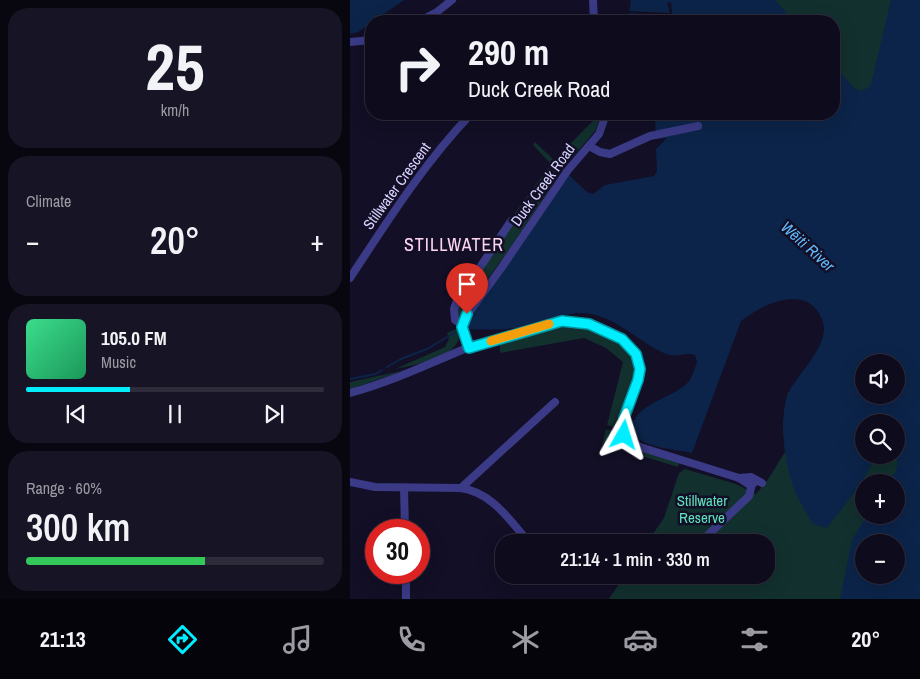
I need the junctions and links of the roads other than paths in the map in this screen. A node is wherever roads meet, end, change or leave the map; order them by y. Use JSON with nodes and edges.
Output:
{"nodes":[{"id":1,"x":452,"y":0,"type":"edge"},
{"id":2,"x":593,"y":0,"type":"edge"},
{"id":3,"x":431,"y":15,"type":"edge"},
{"id":4,"x":594,"y":15,"type":"edge"},
{"id":5,"x":365,"y":41,"type":"edge"},
{"id":6,"x":350,"y":42,"type":"edge"},
{"id":7,"x":465,"y":120,"type":"edge"},
{"id":8,"x":604,"y":120,"type":"edge"},
{"id":9,"x":698,"y":126,"type":"dead end"},
{"id":10,"x":588,"y":146,"type":"junction"},
{"id":11,"x":511,"y":221,"type":"dead end"},
{"id":12,"x":350,"y":278,"type":"edge"},
{"id":13,"x":462,"y":324,"type":"junction"},
{"id":14,"x":469,"y":348,"type":"junction"},
{"id":15,"x":350,"y":393,"type":"edge"},
{"id":16,"x":556,"y":402,"type":"dead end"},
{"id":17,"x":350,"y":482,"type":"edge"},
{"id":18,"x":404,"y":488,"type":"junction"},
{"id":19,"x":461,"y":488,"type":"junction"},
{"id":20,"x":405,"y":519,"type":"edge"},
{"id":21,"x":522,"y":534,"type":"edge"},
{"id":22,"x":709,"y":534,"type":"edge"},
{"id":23,"x":406,"y":584,"type":"edge"},
{"id":24,"x":406,"y":599,"type":"edge"}],
"edges":[{"from":1,"to":3,"type":"street"},
{"from":2,"to":4,"type":"street"},
{"from":5,"to":6,"type":"street"},
{"from":7,"to":12,"type":"street","name":"Stillwater Crescent"},
{"from":8,"to":10,"type":"street","name":"Duck Creek Road"},
{"from":9,"to":10,"type":"street"},
{"from":10,"to":13,"type":"street","name":"Duck Creek Road"},
{"from":11,"to":13,"type":"street"},
{"from":13,"to":14,"type":"street"},
{"from":14,"to":15,"type":"street"},
{"from":14,"to":22,"type":"street"},
{"from":16,"to":19,"type":"street"},
{"from":17,"to":18,"type":"street"},
{"from":18,"to":19,"type":"street"},
{"from":18,"to":20,"type":"street"},
{"from":19,"to":21,"type":"street"},
{"from":23,"to":24,"type":"street"}]}
